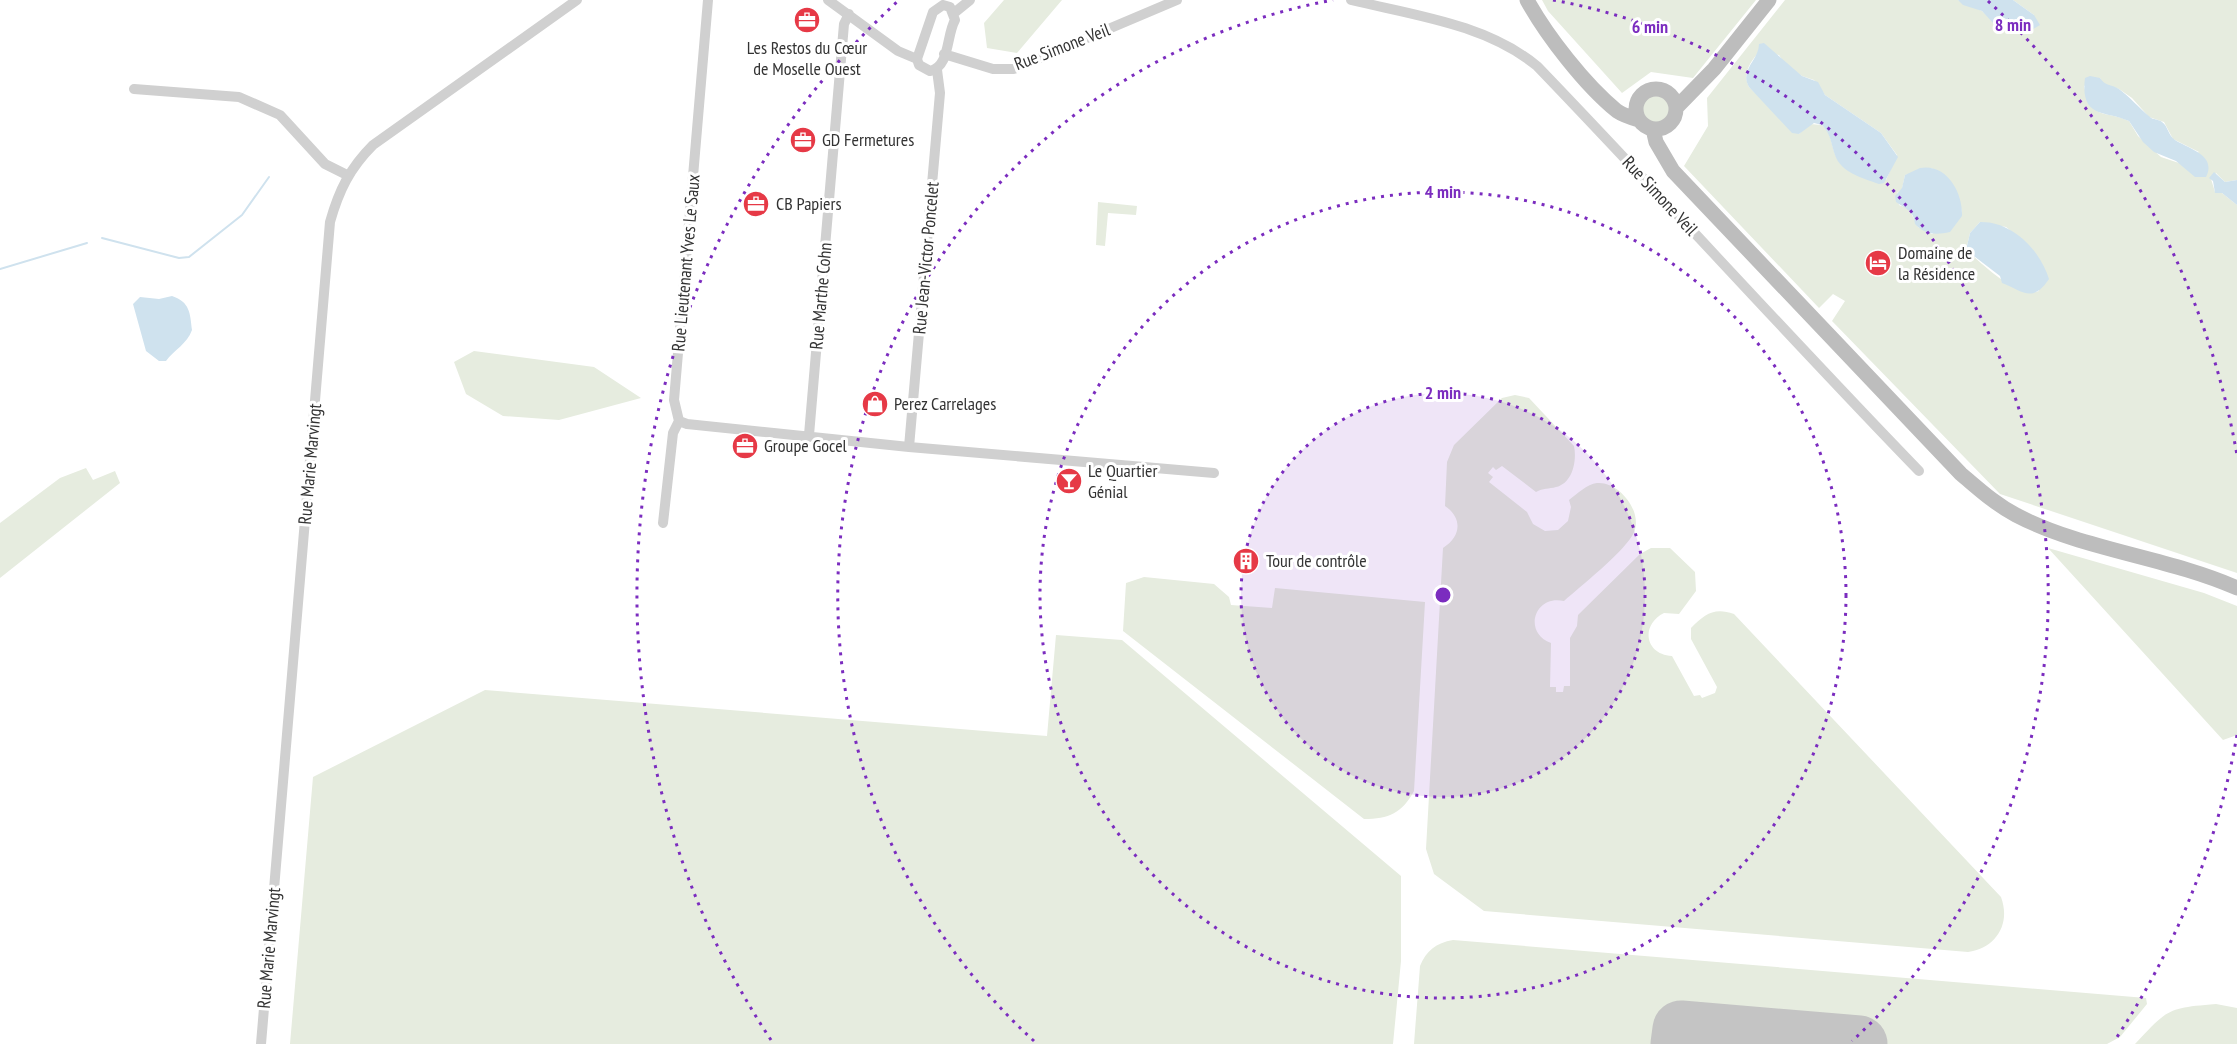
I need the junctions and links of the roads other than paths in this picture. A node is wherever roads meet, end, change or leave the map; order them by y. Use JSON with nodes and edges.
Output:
{"nodes":[{"id":1,"x":577,"y":0,"type":"edge"},
{"id":2,"x":708,"y":0,"type":"edge"},
{"id":3,"x":828,"y":0,"type":"edge"},
{"id":4,"x":970,"y":0,"type":"edge"},
{"id":5,"x":1176,"y":0,"type":"edge"},
{"id":6,"x":1351,"y":0,"type":"edge"},
{"id":7,"x":1527,"y":0,"type":"edge"},
{"id":8,"x":1769,"y":0,"type":"edge"},
{"id":9,"x":937,"y":4,"type":"edge"},
{"id":10,"x":954,"y":13,"type":"junction"},
{"id":11,"x":849,"y":14,"type":"junction"},
{"id":12,"x":944,"y":54,"type":"junction"},
{"id":13,"x":917,"y":59,"type":"junction"},
{"id":14,"x":937,"y":70,"type":"junction"},
{"id":15,"x":134,"y":89,"type":"dead end"},
{"id":16,"x":1603,"y":95,"type":"junction"},
{"id":17,"x":1638,"y":99,"type":"junction"},
{"id":18,"x":1673,"y":101,"type":"junction"},
{"id":19,"x":1639,"y":120,"type":"junction"},
{"id":20,"x":1660,"y":128,"type":"junction"},
{"id":21,"x":347,"y":175,"type":"junction"},
{"id":22,"x":679,"y":421,"type":"junction"},
{"id":23,"x":809,"y":435,"type":"junction"},
{"id":24,"x":909,"y":447,"type":"junction"},
{"id":25,"x":1920,"y":471,"type":"dead end"},
{"id":26,"x":1214,"y":473,"type":"dead end"},
{"id":27,"x":663,"y":523,"type":"dead end"},
{"id":28,"x":2237,"y":588,"type":"edge"},
{"id":29,"x":261,"y":1044,"type":"edge"}],
"edges":[{"from":1,"to":21,"type":"street","name":"Rue Marie Marvingt"},
{"from":2,"to":22,"type":"street","name":"Rue Lieutenant Yves Le Saux"},
{"from":3,"to":11,"type":"street"},
{"from":4,"to":10,"type":"street"},
{"from":5,"to":12,"type":"street","name":"Rue Simone Veil"},
{"from":6,"to":25,"type":"street","name":"Rue Simone Veil"},
{"from":7,"to":16,"type":"main road"},
{"from":8,"to":18,"type":"main road"},
{"from":9,"to":10,"type":"street"},
{"from":9,"to":13,"type":"street"},
{"from":10,"to":12,"type":"street"},
{"from":11,"to":13,"type":"street"},
{"from":11,"to":23,"type":"street","name":"Rue Marthe Cohn"},
{"from":12,"to":14,"type":"street"},
{"from":13,"to":14,"type":"street"},
{"from":14,"to":24,"type":"street","name":"Rue Jean-Victor Poncelet"},
{"from":15,"to":21,"type":"street"},
{"from":16,"to":17,"type":"main road"},
{"from":16,"to":19,"type":"main road"},
{"from":17,"to":18,"type":"main road"},
{"from":17,"to":19,"type":"main road"},
{"from":18,"to":20,"type":"main road"},
{"from":19,"to":20,"type":"main road"},
{"from":20,"to":28,"type":"main road"},
{"from":21,"to":29,"type":"street","name":"Rue Marie Marvingt"},
{"from":22,"to":23,"type":"street"},
{"from":22,"to":27,"type":"street","name":"Rue Lieutenant Yves Le Saux"},
{"from":23,"to":24,"type":"street"},
{"from":24,"to":26,"type":"street"}]}
